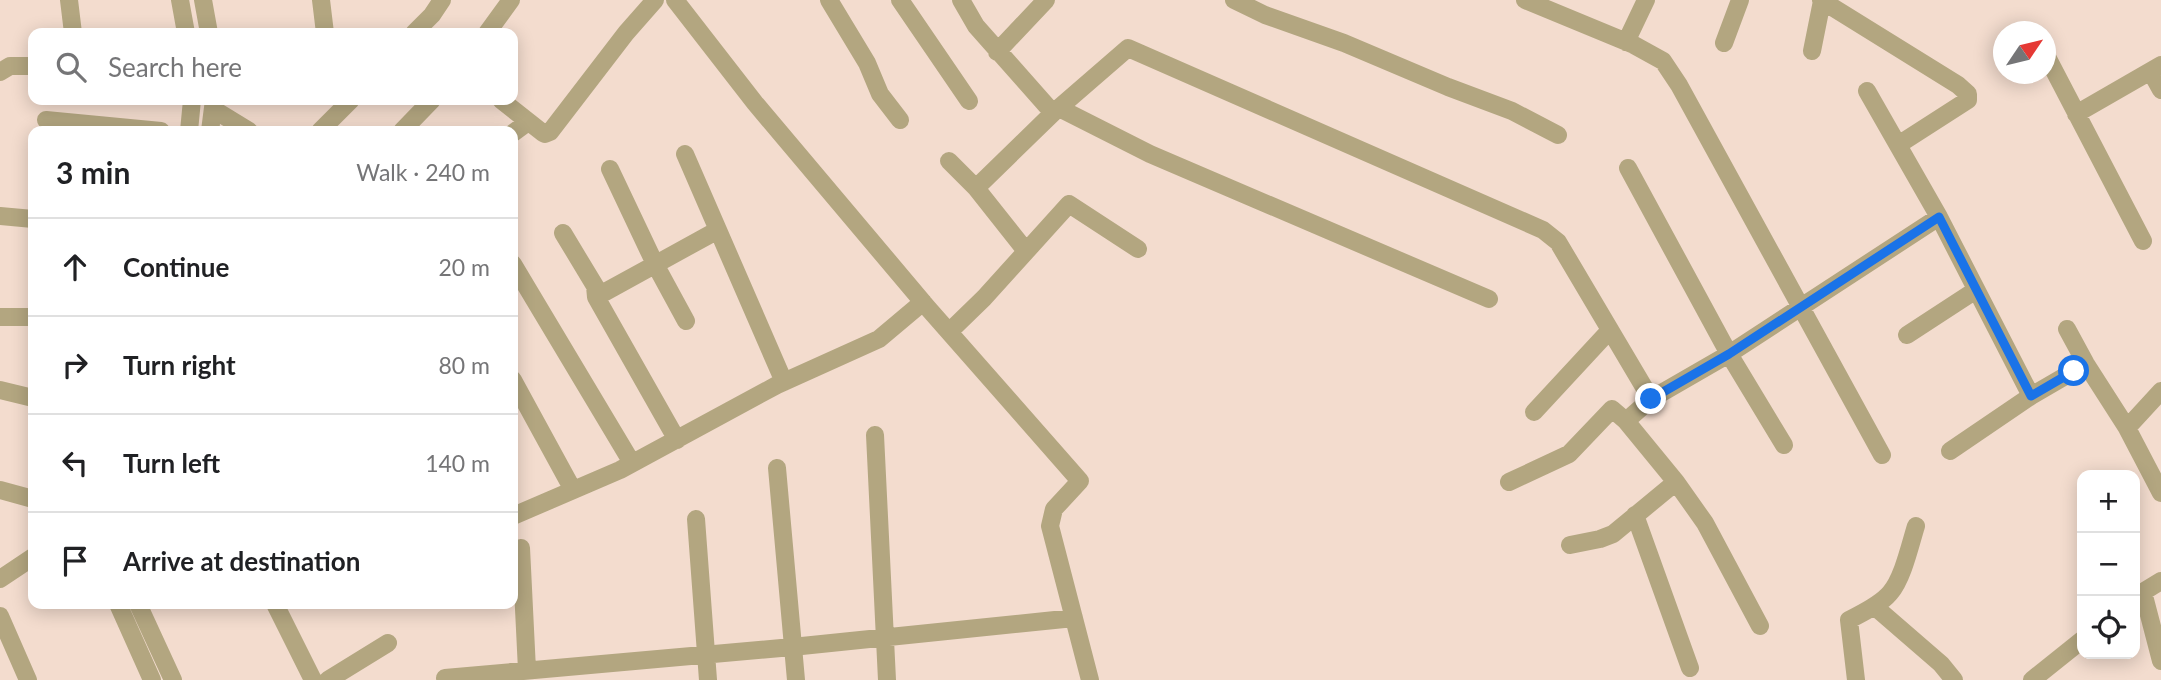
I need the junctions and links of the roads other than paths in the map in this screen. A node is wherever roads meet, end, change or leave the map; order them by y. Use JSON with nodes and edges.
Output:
{"nodes":[{"id":1,"x":69,"y":0,"type":"edge"},
{"id":2,"x":180,"y":0,"type":"edge"},
{"id":3,"x":203,"y":0,"type":"edge"},
{"id":4,"x":321,"y":0,"type":"edge"},
{"id":5,"x":511,"y":0,"type":"edge"},
{"id":6,"x":655,"y":0,"type":"edge"},
{"id":7,"x":675,"y":0,"type":"edge"},
{"id":8,"x":829,"y":0,"type":"edge"},
{"id":9,"x":900,"y":0,"type":"edge"},
{"id":10,"x":961,"y":0,"type":"edge"},
{"id":11,"x":1046,"y":0,"type":"edge"},
{"id":12,"x":1234,"y":0,"type":"edge"},
{"id":13,"x":1525,"y":0,"type":"edge"},
{"id":14,"x":1646,"y":0,"type":"edge"},
{"id":15,"x":1740,"y":0,"type":"edge"},
{"id":16,"x":1822,"y":1,"type":"edge"},
{"id":17,"x":437,"y":4,"type":"edge"},
{"id":18,"x":1255,"y":4,"type":"edge"},
{"id":19,"x":72,"y":28,"type":"edge"},
{"id":20,"x":185,"y":28,"type":"edge"},
{"id":21,"x":208,"y":28,"type":"edge"},
{"id":22,"x":324,"y":28,"type":"edge"},
{"id":23,"x":418,"y":28,"type":"edge"},
{"id":24,"x":490,"y":28,"type":"edge"},
{"id":25,"x":1626,"y":42,"type":"junction"},
{"id":26,"x":1724,"y":43,"type":"dead end"},
{"id":27,"x":1812,"y":51,"type":"dead end"},
{"id":28,"x":998,"y":52,"type":"junction"},
{"id":29,"x":28,"y":66,"type":"edge"},
{"id":30,"x":2156,"y":68,"type":"edge"},
{"id":31,"x":0,"y":72,"type":"edge"},
{"id":32,"x":2056,"y":75,"type":"edge"},
{"id":33,"x":2161,"y":90,"type":"edge"},
{"id":34,"x":1867,"y":91,"type":"dead end"},
{"id":35,"x":969,"y":101,"type":"dead end"},
{"id":36,"x":192,"y":105,"type":"edge"},
{"id":37,"x":214,"y":105,"type":"edge"},
{"id":38,"x":215,"y":105,"type":"edge"},
{"id":39,"x":428,"y":105,"type":"edge"},
{"id":40,"x":507,"y":105,"type":"edge"},
{"id":41,"x":332,"y":109,"type":"edge"},
{"id":42,"x":1056,"y":110,"type":"junction"},
{"id":43,"x":2076,"y":114,"type":"junction"},
{"id":44,"x":46,"y":120,"type":"dead end"},
{"id":45,"x":900,"y":120,"type":"dead end"},
{"id":46,"x":528,"y":122,"type":"junction"},
{"id":47,"x":109,"y":126,"type":"edge"},
{"id":48,"x":189,"y":126,"type":"edge"},
{"id":49,"x":211,"y":126,"type":"edge"},
{"id":50,"x":243,"y":126,"type":"edge"},
{"id":51,"x":323,"y":126,"type":"edge"},
{"id":52,"x":413,"y":126,"type":"edge"},
{"id":53,"x":518,"y":129,"type":"edge"},
{"id":54,"x":1558,"y":135,"type":"dead end"},
{"id":55,"x":1898,"y":145,"type":"junction"},
{"id":56,"x":685,"y":154,"type":"dead end"},
{"id":57,"x":949,"y":161,"type":"dead end"},
{"id":58,"x":1628,"y":168,"type":"dead end"},
{"id":59,"x":610,"y":169,"type":"dead end"},
{"id":60,"x":976,"y":188,"type":"junction"},
{"id":61,"x":0,"y":216,"type":"edge"},
{"id":62,"x":1939,"y":217,"type":"junction"},
{"id":63,"x":28,"y":219,"type":"edge"},
{"id":64,"x":718,"y":230,"type":"junction"},
{"id":65,"x":563,"y":233,"type":"dead end"},
{"id":66,"x":2143,"y":241,"type":"dead end"},
{"id":67,"x":1138,"y":249,"type":"dead end"},
{"id":68,"x":1026,"y":251,"type":"junction"},
{"id":69,"x":654,"y":264,"type":"junction"},
{"id":70,"x":518,"y":272,"type":"edge"},
{"id":71,"x":1976,"y":289,"type":"junction"},
{"id":72,"x":596,"y":297,"type":"junction"},
{"id":73,"x":1489,"y":299,"type":"dead end"},
{"id":74,"x":923,"y":302,"type":"junction"},
{"id":75,"x":1801,"y":307,"type":"junction"},
{"id":76,"x":0,"y":317,"type":"edge"},
{"id":77,"x":28,"y":317,"type":"edge"},
{"id":78,"x":686,"y":321,"type":"dead end"},
{"id":79,"x":2067,"y":329,"type":"dead end"},
{"id":80,"x":1610,"y":330,"type":"junction"},
{"id":81,"x":949,"y":332,"type":"junction"},
{"id":82,"x":1907,"y":335,"type":"dead end"},
{"id":83,"x":1729,"y":354,"type":"junction"},
{"id":84,"x":2086,"y":364,"type":"junction"},
{"id":85,"x":784,"y":382,"type":"junction"},
{"id":86,"x":518,"y":389,"type":"edge"},
{"id":87,"x":0,"y":390,"type":"edge"},
{"id":88,"x":2161,"y":391,"type":"edge"},
{"id":89,"x":2031,"y":396,"type":"junction"},
{"id":90,"x":28,"y":397,"type":"edge"},
{"id":91,"x":1651,"y":399,"type":"junction"},
{"id":92,"x":1534,"y":412,"type":"dead end"},
{"id":93,"x":1626,"y":421,"type":"junction"},
{"id":94,"x":2127,"y":428,"type":"junction"},
{"id":95,"x":875,"y":435,"type":"dead end"},
{"id":96,"x":677,"y":440,"type":"junction"},
{"id":97,"x":1784,"y":445,"type":"dead end"},
{"id":98,"x":1950,"y":451,"type":"dead end"},
{"id":99,"x":1882,"y":455,"type":"dead end"},
{"id":100,"x":632,"y":463,"type":"junction"},
{"id":101,"x":777,"y":468,"type":"dead end"},
{"id":102,"x":1509,"y":482,"type":"dead end"},
{"id":103,"x":1676,"y":482,"type":"junction"},
{"id":104,"x":0,"y":490,"type":"edge"},
{"id":105,"x":572,"y":490,"type":"junction"},
{"id":106,"x":2161,"y":493,"type":"edge"},
{"id":107,"x":28,"y":498,"type":"edge"},
{"id":108,"x":518,"y":514,"type":"edge"},
{"id":109,"x":1635,"y":515,"type":"junction"},
{"id":110,"x":696,"y":519,"type":"dead end"},
{"id":111,"x":1916,"y":526,"type":"dead end"},
{"id":112,"x":1570,"y":545,"type":"dead end"},
{"id":113,"x":522,"y":548,"type":"dead end"},
{"id":114,"x":28,"y":560,"type":"edge"},
{"id":115,"x":0,"y":579,"type":"edge"},
{"id":116,"x":2161,"y":581,"type":"edge"},
{"id":117,"x":2140,"y":594,"type":"edge"},
{"id":118,"x":2139,"y":596,"type":"edge"},
{"id":119,"x":1874,"y":606,"type":"junction"},
{"id":120,"x":120,"y":609,"type":"edge"},
{"id":121,"x":140,"y":609,"type":"edge"},
{"id":122,"x":278,"y":609,"type":"edge"},
{"id":123,"x":0,"y":616,"type":"edge"},
{"id":124,"x":1074,"y":618,"type":"junction"},
{"id":125,"x":1760,"y":626,"type":"dead end"},
{"id":126,"x":885,"y":637,"type":"junction"},
{"id":127,"x":388,"y":643,"type":"dead end"},
{"id":128,"x":2077,"y":644,"type":"edge"},
{"id":129,"x":792,"y":647,"type":"junction"},
{"id":130,"x":706,"y":654,"type":"junction"},
{"id":131,"x":2161,"y":661,"type":"edge"},
{"id":132,"x":1690,"y":668,"type":"dead end"},
{"id":133,"x":527,"y":670,"type":"junction"},
{"id":134,"x":445,"y":678,"type":"dead end"},
{"id":135,"x":28,"y":680,"type":"edge"},
{"id":136,"x":152,"y":680,"type":"edge"},
{"id":137,"x":173,"y":680,"type":"edge"},
{"id":138,"x":313,"y":680,"type":"edge"},
{"id":139,"x":328,"y":680,"type":"edge"},
{"id":140,"x":708,"y":680,"type":"edge"},
{"id":141,"x":796,"y":680,"type":"edge"},
{"id":142,"x":887,"y":680,"type":"edge"},
{"id":143,"x":1090,"y":680,"type":"edge"},
{"id":144,"x":1856,"y":680,"type":"edge"},
{"id":145,"x":1955,"y":680,"type":"edge"},
{"id":146,"x":2032,"y":680,"type":"edge"}],
"edges":[{"from":1,"to":19,"type":"street"},
{"from":2,"to":20,"type":"street"},
{"from":3,"to":21,"type":"street"},
{"from":4,"to":22,"type":"street"},
{"from":5,"to":24,"type":"street"},
{"from":6,"to":46,"type":"street"},
{"from":7,"to":74,"type":"street"},
{"from":8,"to":45,"type":"street"},
{"from":9,"to":35,"type":"street"},
{"from":10,"to":28,"type":"street"},
{"from":11,"to":28,"type":"street"},
{"from":12,"to":18,"type":"street"},
{"from":13,"to":25,"type":"street"},
{"from":14,"to":25,"type":"street"},
{"from":15,"to":26,"type":"street"},
{"from":16,"to":27,"type":"street"},
{"from":16,"to":55,"type":"street"},
{"from":17,"to":23,"type":"street"},
{"from":18,"to":54,"type":"street"},
{"from":25,"to":75,"type":"street"},
{"from":28,"to":42,"type":"street"},
{"from":29,"to":31,"type":"street"},
{"from":30,"to":33,"type":"street"},
{"from":30,"to":43,"type":"street"},
{"from":32,"to":43,"type":"street"},
{"from":34,"to":55,"type":"street"},
{"from":36,"to":48,"type":"street"},
{"from":37,"to":49,"type":"street"},
{"from":38,"to":50,"type":"street"},
{"from":39,"to":52,"type":"street"},
{"from":40,"to":46,"type":"street"},
{"from":41,"to":51,"type":"street"},
{"from":42,"to":60,"type":"street"},
{"from":42,"to":73,"type":"street"},
{"from":42,"to":80,"type":"street"},
{"from":43,"to":66,"type":"street"},
{"from":44,"to":47,"type":"street"},
{"from":46,"to":53,"type":"street"},
{"from":55,"to":62,"type":"street"},
{"from":56,"to":64,"type":"street"},
{"from":57,"to":60,"type":"street"},
{"from":58,"to":83,"type":"street"},
{"from":59,"to":69,"type":"street"},
{"from":60,"to":68,"type":"street"},
{"from":61,"to":63,"type":"street"},
{"from":62,"to":71,"type":"street"},
{"from":62,"to":75,"type":"street"},
{"from":64,"to":69,"type":"street"},
{"from":64,"to":85,"type":"street"},
{"from":65,"to":72,"type":"street"},
{"from":67,"to":68,"type":"street"},
{"from":68,"to":81,"type":"street"},
{"from":69,"to":72,"type":"street"},
{"from":69,"to":78,"type":"street"},
{"from":70,"to":100,"type":"street"},
{"from":71,"to":82,"type":"street"},
{"from":71,"to":89,"type":"street"},
{"from":72,"to":96,"type":"street"},
{"from":74,"to":81,"type":"street"},
{"from":74,"to":85,"type":"street"},
{"from":75,"to":83,"type":"street"},
{"from":75,"to":99,"type":"street"},
{"from":76,"to":77,"type":"street"},
{"from":79,"to":84,"type":"street"},
{"from":80,"to":91,"type":"street"},
{"from":80,"to":92,"type":"street"},
{"from":81,"to":124,"type":"street"},
{"from":83,"to":91,"type":"street"},
{"from":83,"to":97,"type":"street"},
{"from":84,"to":89,"type":"street"},
{"from":84,"to":94,"type":"street"},
{"from":85,"to":96,"type":"street"},
{"from":86,"to":105,"type":"street"},
{"from":87,"to":90,"type":"street"},
{"from":88,"to":94,"type":"street"},
{"from":89,"to":98,"type":"street"},
{"from":91,"to":93,"type":"street"},
{"from":93,"to":102,"type":"street"},
{"from":93,"to":103,"type":"street"},
{"from":94,"to":106,"type":"street"},
{"from":95,"to":126,"type":"street"},
{"from":96,"to":100,"type":"street"},
{"from":100,"to":105,"type":"street"},
{"from":101,"to":129,"type":"street"},
{"from":103,"to":109,"type":"street"},
{"from":103,"to":125,"type":"street"},
{"from":104,"to":107,"type":"street"},
{"from":105,"to":108,"type":"street"},
{"from":109,"to":112,"type":"street"},
{"from":109,"to":132,"type":"street"},
{"from":110,"to":130,"type":"street"},
{"from":111,"to":119,"type":"street"},
{"from":113,"to":133,"type":"street"},
{"from":114,"to":115,"type":"street"},
{"from":116,"to":117,"type":"street"},
{"from":118,"to":131,"type":"street"},
{"from":119,"to":144,"type":"street"},
{"from":119,"to":145,"type":"street"},
{"from":120,"to":136,"type":"street"},
{"from":121,"to":137,"type":"street"},
{"from":122,"to":138,"type":"street"},
{"from":123,"to":135,"type":"street"},
{"from":124,"to":126,"type":"street"},
{"from":124,"to":143,"type":"street"},
{"from":126,"to":129,"type":"street"},
{"from":126,"to":142,"type":"street"},
{"from":127,"to":139,"type":"street"},
{"from":128,"to":146,"type":"street"},
{"from":129,"to":130,"type":"street"},
{"from":129,"to":141,"type":"street"},
{"from":130,"to":133,"type":"street"},
{"from":130,"to":140,"type":"street"},
{"from":133,"to":134,"type":"street"}]}
